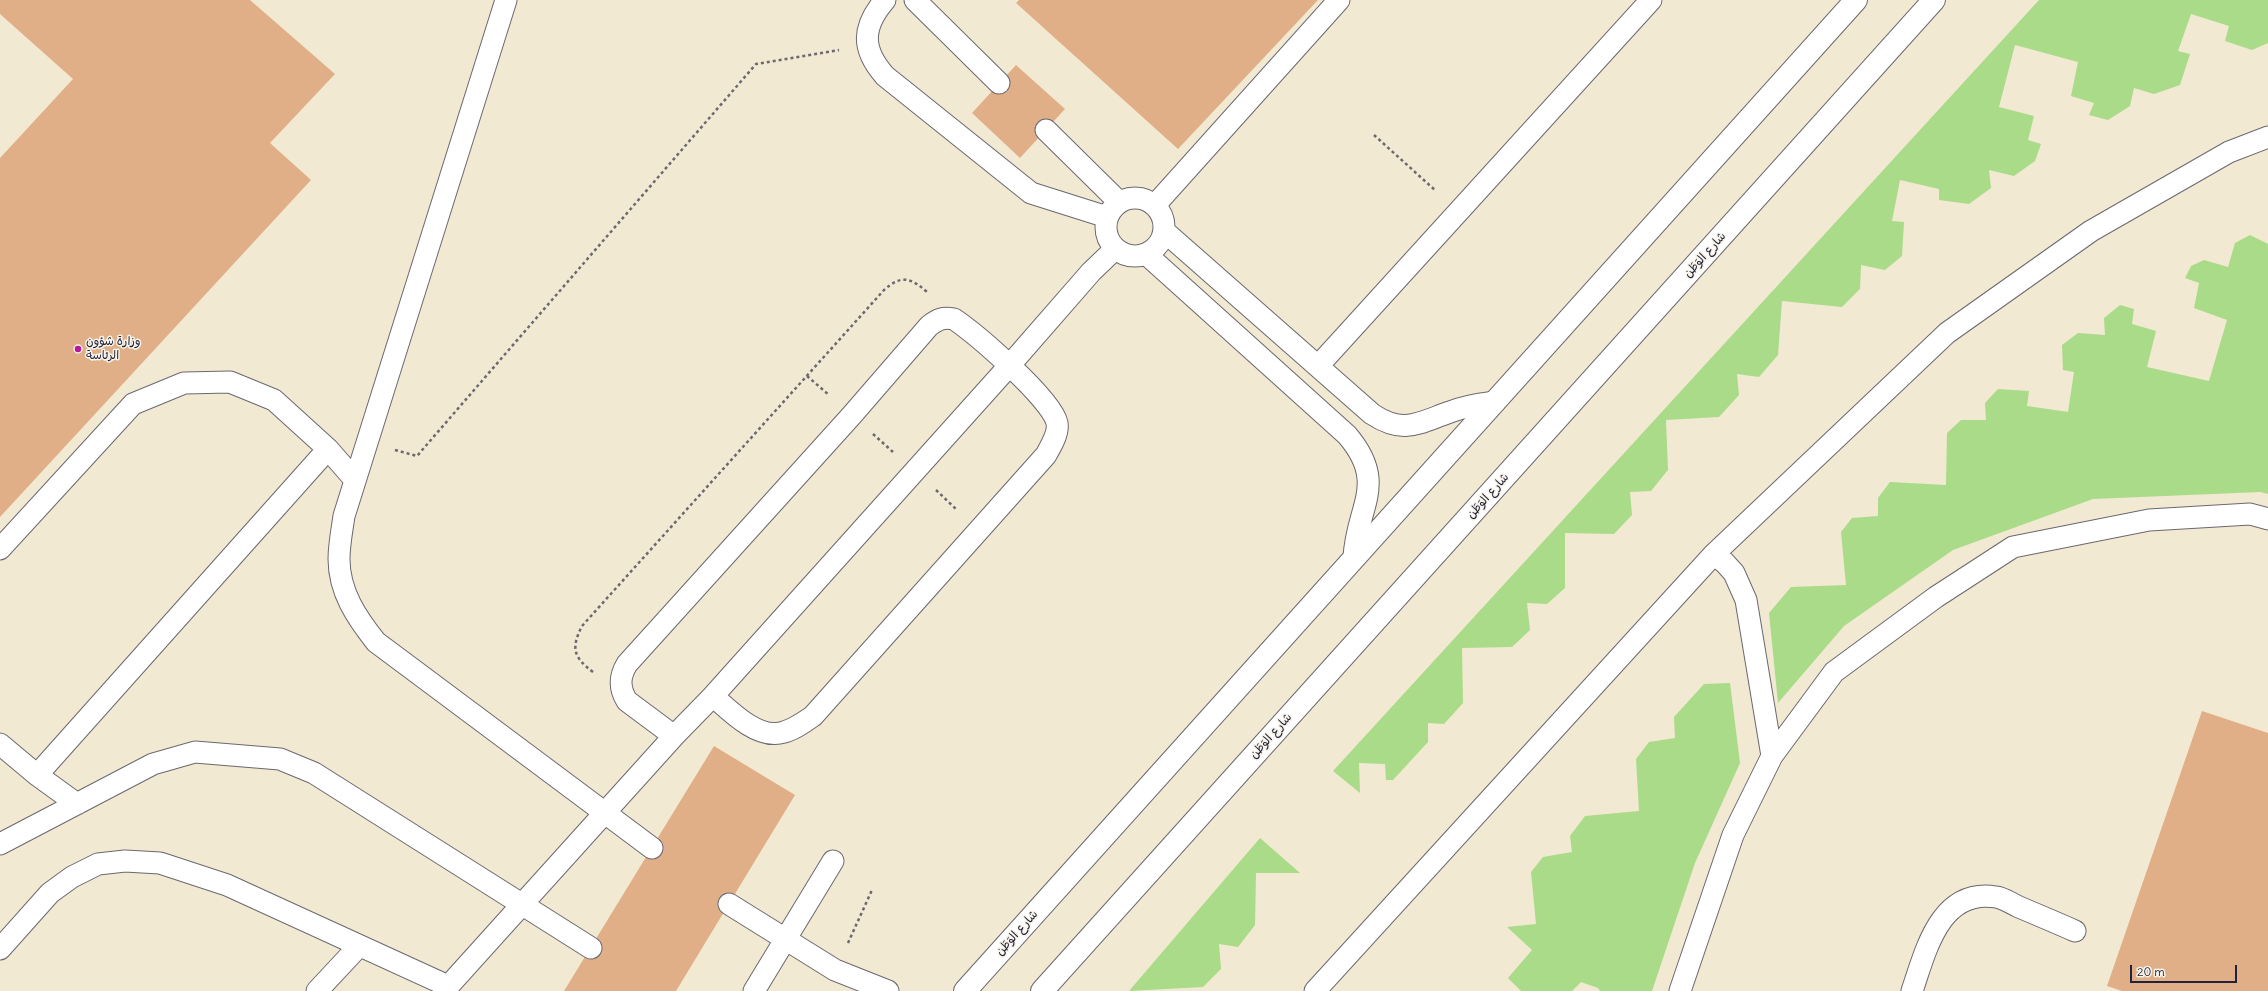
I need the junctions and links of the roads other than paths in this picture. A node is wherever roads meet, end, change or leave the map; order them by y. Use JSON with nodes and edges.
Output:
{"nodes":[{"id":1,"x":506,"y":0,"type":"edge"},
{"id":2,"x":885,"y":0,"type":"edge"},
{"id":3,"x":915,"y":0,"type":"edge"},
{"id":4,"x":1339,"y":0,"type":"edge"},
{"id":5,"x":1651,"y":0,"type":"edge"},
{"id":6,"x":1856,"y":0,"type":"edge"},
{"id":7,"x":1934,"y":0,"type":"edge"},
{"id":8,"x":999,"y":83,"type":"dead end"},
{"id":9,"x":1046,"y":130,"type":"dead end"},
{"id":10,"x":2268,"y":137,"type":"edge"},
{"id":11,"x":1155,"y":205,"type":"junction"},
{"id":12,"x":1113,"y":209,"type":"junction"},
{"id":13,"x":1164,"y":232,"type":"junction"},
{"id":14,"x":1115,"y":249,"type":"junction"},
{"id":15,"x":1146,"y":254,"type":"junction"},
{"id":16,"x":1010,"y":366,"type":"junction"},
{"id":17,"x":1318,"y":366,"type":"junction"},
{"id":18,"x":1495,"y":402,"type":"junction"},
{"id":19,"x":328,"y":450,"type":"junction"},
{"id":20,"x":355,"y":480,"type":"junction"},
{"id":21,"x":2268,"y":519,"type":"edge"},
{"id":22,"x":0,"y":549,"type":"edge"},
{"id":23,"x":1714,"y":554,"type":"junction"},
{"id":24,"x":1354,"y":558,"type":"junction"},
{"id":25,"x":713,"y":696,"type":"junction"},
{"id":26,"x":674,"y":736,"type":"junction"},
{"id":27,"x":0,"y":744,"type":"edge"},
{"id":28,"x":1772,"y":756,"type":"junction"},
{"id":29,"x":37,"y":775,"type":"junction"},
{"id":30,"x":77,"y":804,"type":"junction"},
{"id":31,"x":604,"y":815,"type":"junction"},
{"id":32,"x":0,"y":844,"type":"edge"},
{"id":33,"x":652,"y":848,"type":"dead end"},
{"id":34,"x":833,"y":861,"type":"dead end"},
{"id":35,"x":523,"y":904,"type":"junction"},
{"id":36,"x":729,"y":904,"type":"dead end"},
{"id":37,"x":2075,"y":931,"type":"dead end"},
{"id":38,"x":785,"y":940,"type":"junction"},
{"id":39,"x":359,"y":946,"type":"junction"},
{"id":40,"x":591,"y":948,"type":"dead end"},
{"id":41,"x":0,"y":949,"type":"edge"},
{"id":42,"x":446,"y":989,"type":"edge"},
{"id":43,"x":317,"y":991,"type":"edge"},
{"id":44,"x":754,"y":991,"type":"edge"},
{"id":45,"x":888,"y":991,"type":"edge"},
{"id":46,"x":965,"y":991,"type":"edge"},
{"id":47,"x":1042,"y":991,"type":"edge"},
{"id":48,"x":1315,"y":991,"type":"edge"},
{"id":49,"x":1680,"y":991,"type":"edge"},
{"id":50,"x":1912,"y":991,"type":"edge"}],
"edges":[{"from":1,"to":20,"type":"lane"},
{"from":2,"to":12,"type":"lane"},
{"from":3,"to":8,"type":"lane"},
{"from":4,"to":11,"type":"lane"},
{"from":5,"to":17,"type":"lane"},
{"from":6,"to":18,"type":"street","name":"شارع الوَطَن"},
{"from":7,"to":47,"type":"street","name":"شارع الوَطَن"},
{"from":9,"to":12,"type":"lane"},
{"from":10,"to":23,"type":"lane"},
{"from":11,"to":12,"type":"lane"},
{"from":11,"to":13,"type":"lane"},
{"from":12,"to":14,"type":"lane"},
{"from":13,"to":15,"type":"lane"},
{"from":13,"to":17,"type":"lane"},
{"from":14,"to":15,"type":"lane"},
{"from":14,"to":16,"type":"lane"},
{"from":15,"to":24,"type":"lane"},
{"from":16,"to":25,"type":"lane"},
{"from":16,"to":25,"type":"lane"},
{"from":16,"to":26,"type":"lane"},
{"from":17,"to":18,"type":"lane"},
{"from":18,"to":24,"type":"street","name":"شارع الوَطَن"},
{"from":19,"to":20,"type":"lane"},
{"from":19,"to":22,"type":"lane"},
{"from":19,"to":29,"type":"lane"},
{"from":20,"to":31,"type":"lane"},
{"from":21,"to":28,"type":"lane"},
{"from":23,"to":28,"type":"lane"},
{"from":23,"to":48,"type":"lane"},
{"from":24,"to":46,"type":"street","name":"شارع الوَطَن"},
{"from":25,"to":26,"type":"lane"},
{"from":26,"to":31,"type":"lane"},
{"from":27,"to":29,"type":"lane"},
{"from":28,"to":49,"type":"lane"},
{"from":29,"to":30,"type":"lane"},
{"from":30,"to":32,"type":"lane"},
{"from":30,"to":35,"type":"lane"},
{"from":31,"to":33,"type":"lane"},
{"from":31,"to":35,"type":"lane"},
{"from":34,"to":38,"type":"lane"},
{"from":35,"to":40,"type":"lane"},
{"from":35,"to":42,"type":"lane"},
{"from":36,"to":38,"type":"lane"},
{"from":37,"to":50,"type":"lane"},
{"from":38,"to":44,"type":"lane"},
{"from":38,"to":45,"type":"lane"},
{"from":39,"to":41,"type":"lane"},
{"from":39,"to":42,"type":"lane"},
{"from":39,"to":43,"type":"lane"}]}
